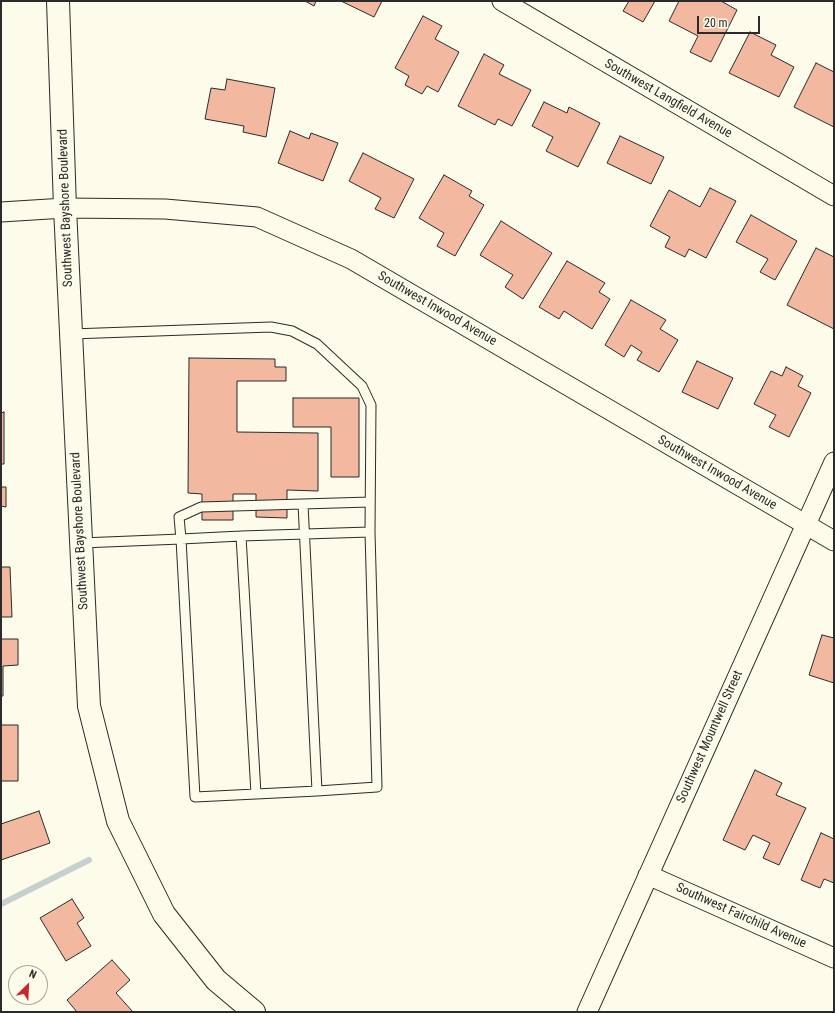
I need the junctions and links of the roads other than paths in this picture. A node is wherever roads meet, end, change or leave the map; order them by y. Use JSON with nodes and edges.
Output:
{"nodes":[{"id":1,"x":58,"y":1,"type":"edge"},
{"id":2,"x":502,"y":1,"type":"edge"},
{"id":3,"x":834,"y":196,"type":"edge"},
{"id":4,"x":65,"y":208,"type":"junction"},
{"id":5,"x":1,"y":212,"type":"edge"},
{"id":6,"x":71,"y":334,"type":"junction"},
{"id":7,"x":834,"y":462,"type":"edge"},
{"id":8,"x":370,"y":502,"type":"junction"},
{"id":9,"x":303,"y":504,"type":"junction"},
{"id":10,"x":806,"y":525,"type":"junction"},
{"id":11,"x":370,"y":532,"type":"junction"},
{"id":12,"x":304,"y":534,"type":"junction"},
{"id":13,"x":241,"y":536,"type":"junction"},
{"id":14,"x":181,"y":539,"type":"junction"},
{"id":15,"x":834,"y":541,"type":"edge"},
{"id":16,"x":81,"y":543,"type":"junction"},
{"id":17,"x":317,"y":791,"type":"junction"},
{"id":18,"x":256,"y":794,"type":"junction"},
{"id":19,"x":648,"y":875,"type":"junction"},
{"id":20,"x":834,"y":958,"type":"edge"},
{"id":21,"x":254,"y":1012,"type":"edge"},
{"id":22,"x":587,"y":1012,"type":"edge"}],
"edges":[{"from":1,"to":4,"type":"street","name":"Southwest Bayshore Boulevard"},
{"from":2,"to":3,"type":"street","name":"Southwest Langfield Avenue"},
{"from":4,"to":5,"type":"street","name":"Southwest Inwood Avenue"},
{"from":4,"to":6,"type":"street","name":"Southwest Bayshore Boulevard"},
{"from":4,"to":10,"type":"street","name":"Southwest Inwood Avenue"},
{"from":6,"to":8,"type":"lane"},
{"from":6,"to":16,"type":"street","name":"Southwest Bayshore Boulevard"},
{"from":7,"to":10,"type":"street","name":"Southwest Mountwell Street"},
{"from":8,"to":9,"type":"lane"},
{"from":8,"to":11,"type":"lane"},
{"from":9,"to":12,"type":"lane"},
{"from":9,"to":14,"type":"lane"},
{"from":10,"to":15,"type":"street","name":"Southwest Inwood Avenue"},
{"from":10,"to":19,"type":"street","name":"Southwest Mountwell Street"},
{"from":11,"to":12,"type":"lane"},
{"from":11,"to":17,"type":"lane"},
{"from":12,"to":13,"type":"lane"},
{"from":12,"to":17,"type":"lane"},
{"from":13,"to":14,"type":"lane"},
{"from":13,"to":18,"type":"lane"},
{"from":14,"to":16,"type":"lane"},
{"from":14,"to":18,"type":"lane"},
{"from":16,"to":21,"type":"street","name":"Southwest Bayshore Boulevard"},
{"from":17,"to":18,"type":"lane"},
{"from":19,"to":20,"type":"street","name":"Southwest Fairchild Avenue"},
{"from":19,"to":22,"type":"street","name":"Southwest Mountwell Street"}]}
